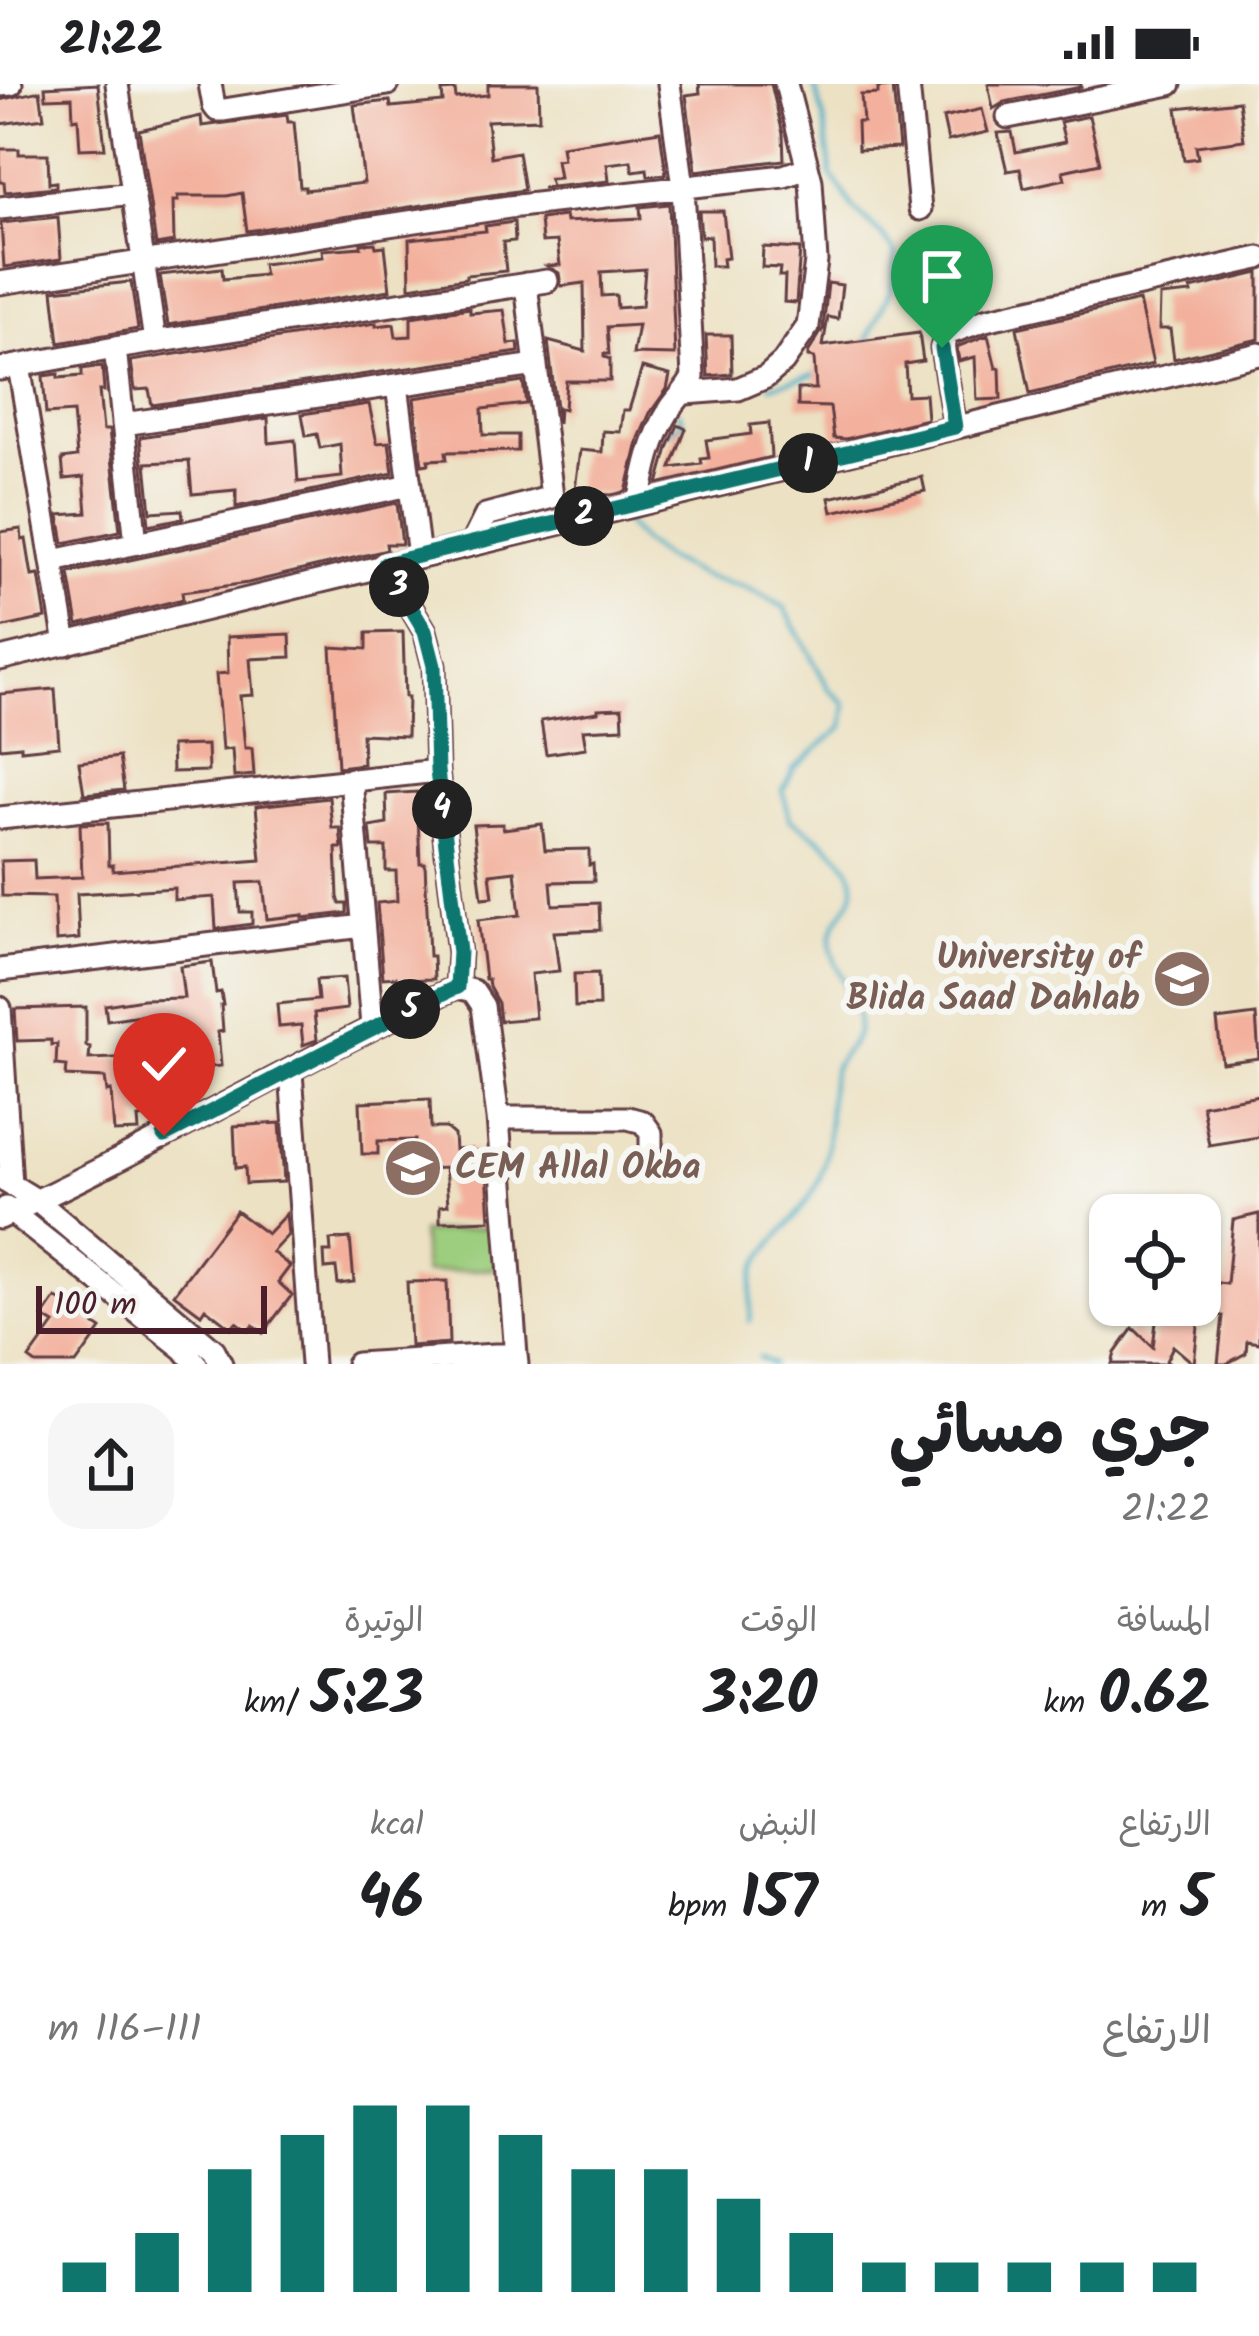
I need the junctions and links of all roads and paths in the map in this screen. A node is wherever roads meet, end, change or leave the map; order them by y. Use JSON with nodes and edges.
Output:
{"nodes":[{"id":1,"x":11,"y":84,"type":"edge"},
{"id":2,"x":117,"y":84,"type":"edge"},
{"id":3,"x":210,"y":84,"type":"edge"},
{"id":4,"x":388,"y":84,"type":"edge"},
{"id":5,"x":669,"y":84,"type":"edge"},
{"id":6,"x":787,"y":84,"type":"edge"},
{"id":7,"x":908,"y":84,"type":"edge"},
{"id":8,"x":1170,"y":84,"type":"edge"},
{"id":9,"x":0,"y":86,"type":"edge"},
{"id":10,"x":1008,"y":117,"type":"dead end"},
{"id":11,"x":807,"y":168,"type":"junction"},
{"id":12,"x":683,"y":187,"type":"junction"},
{"id":13,"x":133,"y":193,"type":"junction"},
{"id":14,"x":0,"y":208,"type":"edge"},
{"id":15,"x":920,"y":209,"type":"dead end"},
{"id":16,"x":1259,"y":258,"type":"edge"},
{"id":17,"x":142,"y":261,"type":"junction"},
{"id":18,"x":0,"y":283,"type":"edge"},
{"id":19,"x":154,"y":341,"type":"junction"},
{"id":20,"x":115,"y":347,"type":"junction"},
{"id":21,"x":1259,"y":354,"type":"edge"},
{"id":22,"x":536,"y":365,"type":"junction"},
{"id":23,"x":10,"y":367,"type":"edge"},
{"id":24,"x":397,"y":385,"type":"junction"},
{"id":25,"x":686,"y":393,"type":"junction"},
{"id":26,"x":123,"y":424,"type":"junction"},
{"id":27,"x":955,"y":427,"type":"junction"},
{"id":28,"x":410,"y":485,"type":"junction"},
{"id":29,"x":639,"y":504,"type":"junction"},
{"id":30,"x":136,"y":543,"type":"junction"},
{"id":31,"x":472,"y":543,"type":"junction"},
{"id":32,"x":418,"y":556,"type":"junction"},
{"id":33,"x":52,"y":561,"type":"junction"},
{"id":34,"x":385,"y":564,"type":"junction"},
{"id":35,"x":66,"y":644,"type":"junction"},
{"id":36,"x":0,"y":659,"type":"edge"},
{"id":37,"x":437,"y":771,"type":"junction"},
{"id":38,"x":351,"y":779,"type":"junction"},
{"id":39,"x":0,"y":818,"type":"edge"},
{"id":40,"x":363,"y":926,"type":"junction"},
{"id":41,"x":0,"y":970,"type":"edge"},
{"id":42,"x":457,"y":987,"type":"junction"},
{"id":43,"x":0,"y":1008,"type":"edge"},
{"id":44,"x":372,"y":1026,"type":"junction"},
{"id":45,"x":291,"y":1072,"type":"junction"},
{"id":46,"x":3,"y":1106,"type":"edge"},
{"id":47,"x":498,"y":1118,"type":"junction"},
{"id":48,"x":651,"y":1156,"type":"dead end"},
{"id":49,"x":5,"y":1200,"type":"edge"},
{"id":50,"x":36,"y":1200,"type":"junction"},
{"id":51,"x":517,"y":1360,"type":"edge"},
{"id":52,"x":408,"y":1362,"type":"edge"},
{"id":53,"x":196,"y":1364,"type":"edge"},
{"id":54,"x":221,"y":1364,"type":"edge"},
{"id":55,"x":312,"y":1364,"type":"edge"},
{"id":56,"x":357,"y":1364,"type":"edge"}],
"edges":[{"from":1,"to":9,"type":"street"},
{"from":2,"to":13,"type":"street"},
{"from":3,"to":4,"type":"street"},
{"from":5,"to":12,"type":"street"},
{"from":6,"to":11,"type":"street"},
{"from":7,"to":15,"type":"street"},
{"from":8,"to":10,"type":"street"},
{"from":11,"to":12,"type":"street"},
{"from":11,"to":25,"type":"street"},
{"from":12,"to":17,"type":"street"},
{"from":12,"to":25,"type":"street"},
{"from":13,"to":14,"type":"street"},
{"from":13,"to":17,"type":"street"},
{"from":16,"to":27,"type":"street"},
{"from":17,"to":18,"type":"street"},
{"from":17,"to":19,"type":"street"},
{"from":19,"to":20,"type":"street"},
{"from":19,"to":22,"type":"street"},
{"from":20,"to":23,"type":"street"},
{"from":20,"to":26,"type":"street"},
{"from":21,"to":27,"type":"street"},
{"from":22,"to":24,"type":"street"},
{"from":22,"to":31,"type":"street"},
{"from":23,"to":33,"type":"street"},
{"from":24,"to":26,"type":"street"},
{"from":24,"to":28,"type":"street"},
{"from":25,"to":29,"type":"street"},
{"from":26,"to":30,"type":"street"},
{"from":27,"to":29,"type":"street"},
{"from":28,"to":30,"type":"street"},
{"from":28,"to":32,"type":"street"},
{"from":29,"to":31,"type":"street"},
{"from":30,"to":33,"type":"street"},
{"from":31,"to":32,"type":"street"},
{"from":32,"to":34,"type":"street"},
{"from":33,"to":35,"type":"street"},
{"from":34,"to":35,"type":"street"},
{"from":34,"to":37,"type":"street"},
{"from":35,"to":36,"type":"street"},
{"from":37,"to":38,"type":"street"},
{"from":37,"to":42,"type":"street"},
{"from":38,"to":39,"type":"street"},
{"from":38,"to":40,"type":"street"},
{"from":40,"to":41,"type":"street"},
{"from":40,"to":44,"type":"street"},
{"from":42,"to":44,"type":"street"},
{"from":42,"to":47,"type":"street"},
{"from":43,"to":46,"type":"street"},
{"from":44,"to":45,"type":"street"},
{"from":45,"to":50,"type":"street"},
{"from":45,"to":55,"type":"street"},
{"from":46,"to":49,"type":"street"},
{"from":47,"to":48,"type":"street"},
{"from":47,"to":51,"type":"street"},
{"from":49,"to":50,"type":"street"},
{"from":49,"to":53,"type":"street"},
{"from":50,"to":54,"type":"street"},
{"from":51,"to":52,"type":"street"},
{"from":52,"to":56,"type":"street"}]}
